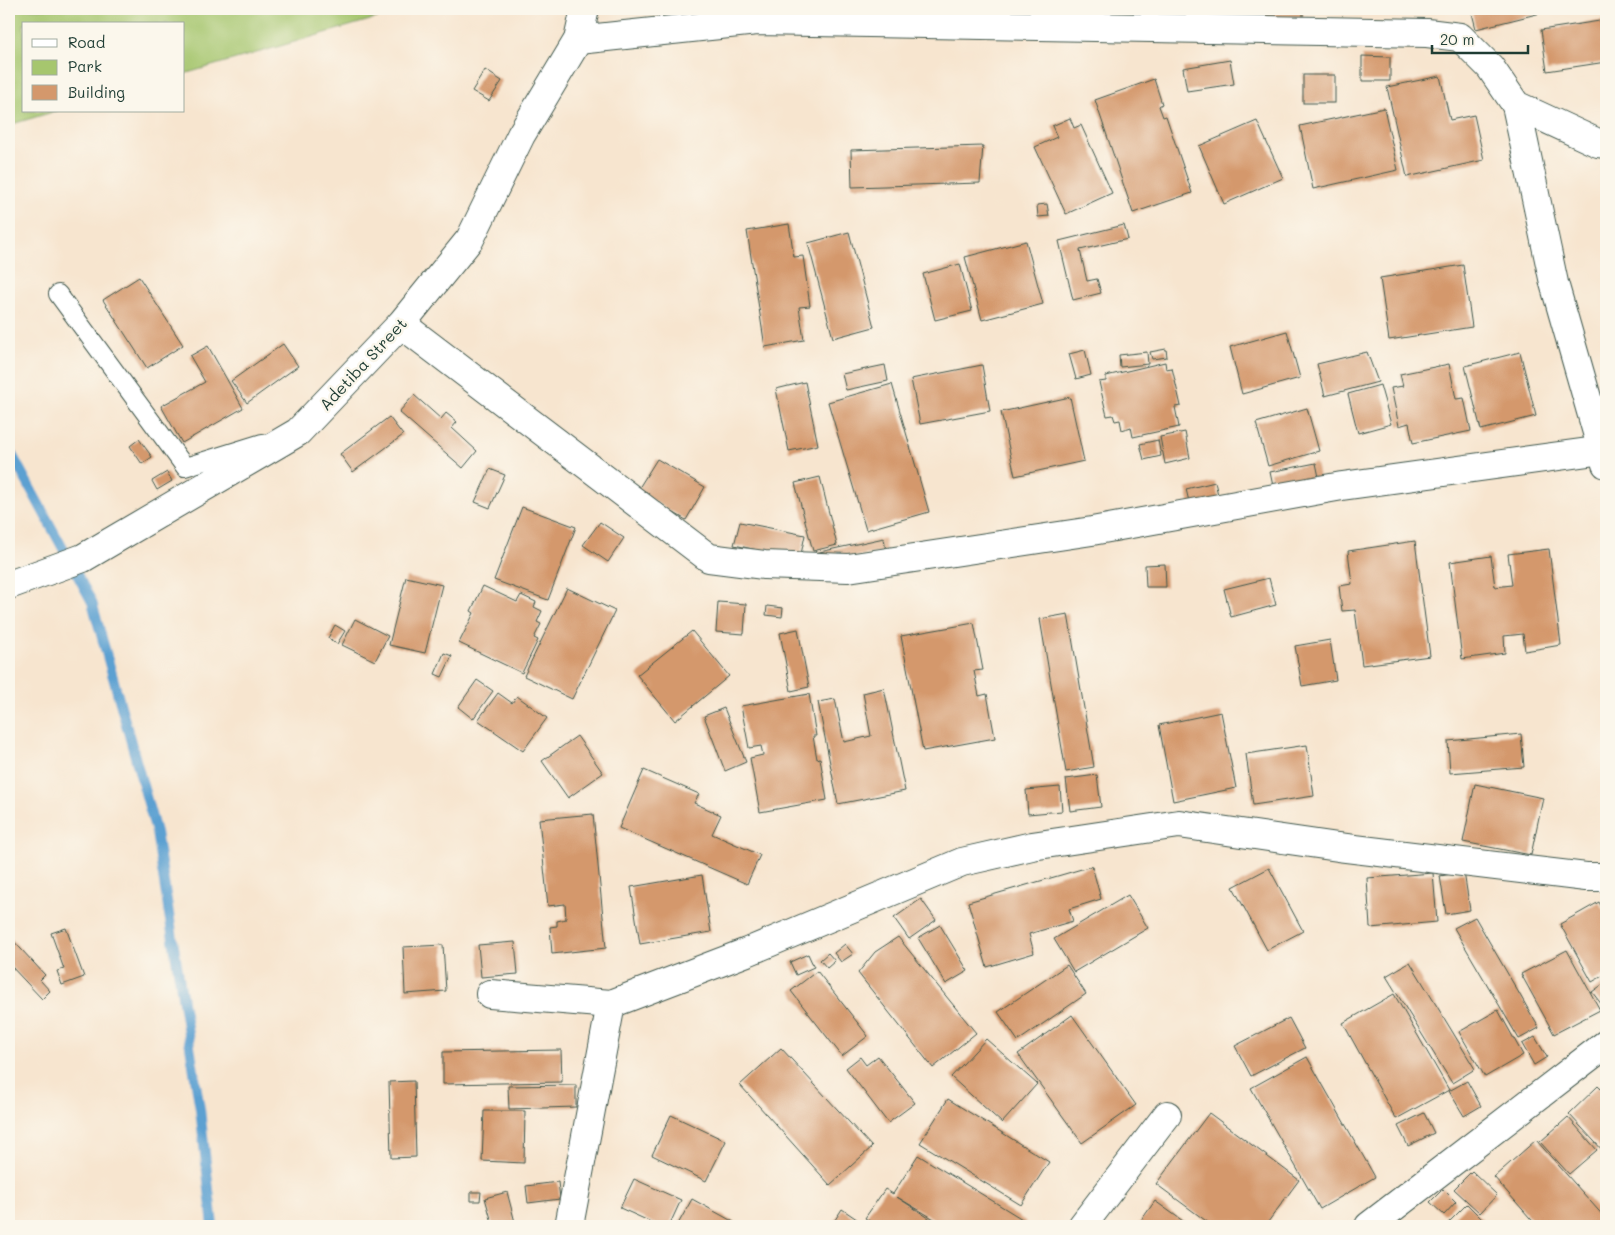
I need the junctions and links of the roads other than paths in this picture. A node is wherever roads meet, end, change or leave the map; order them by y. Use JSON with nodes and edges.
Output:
{"nodes":[{"id":1,"x":585,"y":9,"type":"edge"},
{"id":2,"x":578,"y":40,"type":"junction"},
{"id":3,"x":1516,"y":105,"type":"junction"},
{"id":4,"x":1606,"y":144,"type":"edge"},
{"id":5,"x":58,"y":294,"type":"dead end"},
{"id":6,"x":401,"y":324,"type":"junction"},
{"id":7,"x":298,"y":432,"type":"junction"},
{"id":8,"x":1605,"y":457,"type":"edge"},
{"id":9,"x":21,"y":580,"type":"edge"},
{"id":10,"x":1606,"y":877,"type":"edge"},
{"id":11,"x":490,"y":994,"type":"dead end"},
{"id":12,"x":611,"y":1004,"type":"junction"},
{"id":13,"x":1606,"y":1044,"type":"edge"},
{"id":14,"x":1168,"y":1115,"type":"dead end"},
{"id":15,"x":569,"y":1226,"type":"edge"},
{"id":16,"x":1082,"y":1226,"type":"edge"},
{"id":17,"x":1369,"y":1226,"type":"edge"}],
"edges":[{"from":1,"to":2,"type":"street","name":"Adetiba Street"},
{"from":2,"to":3,"type":"street"},
{"from":2,"to":6,"type":"street","name":"Adetiba Street"},
{"from":3,"to":4,"type":"street"},
{"from":3,"to":8,"type":"street"},
{"from":5,"to":7,"type":"lane"},
{"from":6,"to":7,"type":"street","name":"Adetiba Street"},
{"from":6,"to":8,"type":"street"},
{"from":7,"to":9,"type":"street","name":"Adetiba Street"},
{"from":10,"to":12,"type":"street"},
{"from":11,"to":12,"type":"street"},
{"from":12,"to":15,"type":"street"},
{"from":13,"to":17,"type":"street"},
{"from":14,"to":16,"type":"street"}]}
